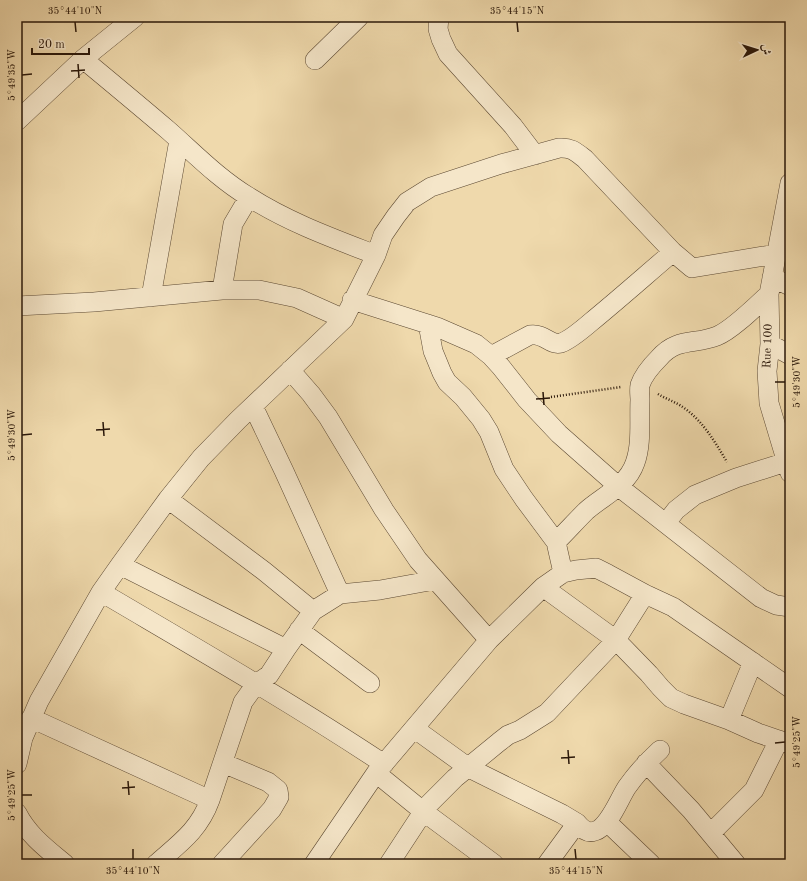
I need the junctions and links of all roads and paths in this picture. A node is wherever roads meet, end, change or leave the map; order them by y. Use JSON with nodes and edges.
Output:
{"nodes":[{"id":1,"x":135,"y":17,"type":"edge"},
{"id":2,"x":359,"y":17,"type":"edge"},
{"id":3,"x":439,"y":17,"type":"edge"},
{"id":4,"x":83,"y":59,"type":"junction"},
{"id":5,"x":315,"y":60,"type":"dead end"},
{"id":6,"x":17,"y":121,"type":"edge"},
{"id":7,"x":179,"y":140,"type":"junction"},
{"id":8,"x":535,"y":155,"type":"junction"},
{"id":9,"x":789,"y":186,"type":"edge"},
{"id":10,"x":249,"y":197,"type":"junction"},
{"id":11,"x":786,"y":222,"type":"edge"},
{"id":12,"x":674,"y":252,"type":"junction"},
{"id":13,"x":376,"y":254,"type":"junction"},
{"id":14,"x":776,"y":254,"type":"junction"},
{"id":15,"x":770,"y":286,"type":"junction"},
{"id":16,"x":790,"y":286,"type":"edge"},
{"id":17,"x":222,"y":290,"type":"junction"},
{"id":18,"x":151,"y":297,"type":"junction"},
{"id":19,"x":352,"y":300,"type":"junction"},
{"id":20,"x":17,"y":306,"type":"edge"},
{"id":21,"x":344,"y":318,"type":"junction"},
{"id":22,"x":428,"y":324,"type":"junction"},
{"id":23,"x":770,"y":344,"type":"junction"},
{"id":24,"x":790,"y":355,"type":"edge"},
{"id":25,"x":491,"y":356,"type":"junction"},
{"id":26,"x":290,"y":370,"type":"junction"},
{"id":27,"x":253,"y":406,"type":"junction"},
{"id":28,"x":788,"y":467,"type":"edge"},
{"id":29,"x":618,"y":487,"type":"junction"},
{"id":30,"x":168,"y":499,"type":"junction"},
{"id":31,"x":666,"y":522,"type":"junction"},
{"id":32,"x":556,"y":542,"type":"junction"},
{"id":33,"x":120,"y":565,"type":"junction"},
{"id":34,"x":563,"y":572,"type":"junction"},
{"id":35,"x":435,"y":580,"type":"junction"},
{"id":36,"x":542,"y":588,"type":"junction"},
{"id":37,"x":101,"y":592,"type":"junction"},
{"id":38,"x":340,"y":594,"type":"junction"},
{"id":39,"x":645,"y":594,"type":"junction"},
{"id":40,"x":790,"y":607,"type":"edge"},
{"id":41,"x":313,"y":611,"type":"junction"},
{"id":42,"x":299,"y":630,"type":"junction"},
{"id":43,"x":489,"y":640,"type":"junction"},
{"id":44,"x":616,"y":640,"type":"junction"},
{"id":45,"x":286,"y":649,"type":"junction"},
{"id":46,"x":753,"y":662,"type":"junction"},
{"id":47,"x":370,"y":683,"type":"dead end"},
{"id":48,"x":256,"y":684,"type":"junction"},
{"id":49,"x":790,"y":688,"type":"edge"},
{"id":50,"x":31,"y":718,"type":"junction"},
{"id":51,"x":729,"y":720,"type":"junction"},
{"id":52,"x":415,"y":729,"type":"junction"},
{"id":53,"x":784,"y":742,"type":"edge"},
{"id":54,"x":660,"y":750,"type":"dead end"},
{"id":55,"x":223,"y":763,"type":"junction"},
{"id":56,"x":646,"y":763,"type":"junction"},
{"id":57,"x":17,"y":764,"type":"edge"},
{"id":58,"x":380,"y":768,"type":"junction"},
{"id":59,"x":469,"y":768,"type":"junction"},
{"id":60,"x":210,"y":800,"type":"junction"},
{"id":61,"x":424,"y":812,"type":"junction"},
{"id":62,"x":17,"y":813,"type":"edge"},
{"id":63,"x":607,"y":822,"type":"junction"},
{"id":64,"x":576,"y":823,"type":"junction"},
{"id":65,"x":711,"y":833,"type":"junction"},
{"id":66,"x":65,"y":864,"type":"edge"},
{"id":67,"x":156,"y":864,"type":"edge"},
{"id":68,"x":222,"y":864,"type":"edge"},
{"id":69,"x":314,"y":864,"type":"edge"},
{"id":70,"x":389,"y":864,"type":"edge"},
{"id":71,"x":494,"y":864,"type":"edge"},
{"id":72,"x":547,"y":864,"type":"edge"},
{"id":73,"x":651,"y":864,"type":"edge"},
{"id":74,"x":736,"y":864,"type":"edge"}],
"edges":[{"from":1,"to":4,"type":"street"},
{"from":2,"to":5,"type":"street"},
{"from":3,"to":8,"type":"street"},
{"from":4,"to":6,"type":"street"},
{"from":4,"to":7,"type":"street"},
{"from":7,"to":10,"type":"street"},
{"from":7,"to":18,"type":"street"},
{"from":8,"to":12,"type":"street"},
{"from":8,"to":13,"type":"street"},
{"from":9,"to":11,"type":"street","name":"Rue 100"},
{"from":10,"to":13,"type":"street"},
{"from":10,"to":17,"type":"street"},
{"from":11,"to":14,"type":"street","name":"Rue 100"},
{"from":12,"to":14,"type":"street"},
{"from":12,"to":25,"type":"street"},
{"from":13,"to":19,"type":"street"},
{"from":14,"to":15,"type":"street","name":"Rue 100"},
{"from":15,"to":16,"type":"street"},
{"from":15,"to":23,"type":"street","name":"Rue 100"},
{"from":15,"to":29,"type":"street"},
{"from":17,"to":18,"type":"street"},
{"from":17,"to":21,"type":"street"},
{"from":18,"to":20,"type":"street"},
{"from":19,"to":21,"type":"street"},
{"from":19,"to":22,"type":"street"},
{"from":21,"to":26,"type":"street"},
{"from":22,"to":25,"type":"street"},
{"from":22,"to":32,"type":"street"},
{"from":23,"to":24,"type":"street"},
{"from":23,"to":28,"type":"street","name":"Rue 100"},
{"from":25,"to":29,"type":"street"},
{"from":26,"to":27,"type":"street"},
{"from":26,"to":35,"type":"street"},
{"from":27,"to":30,"type":"street"},
{"from":27,"to":38,"type":"street"},
{"from":28,"to":31,"type":"street"},
{"from":29,"to":31,"type":"street"},
{"from":29,"to":32,"type":"street"},
{"from":30,"to":33,"type":"street"},
{"from":30,"to":41,"type":"street"},
{"from":31,"to":40,"type":"street"},
{"from":32,"to":34,"type":"street"},
{"from":33,"to":37,"type":"street"},
{"from":33,"to":45,"type":"street"},
{"from":34,"to":36,"type":"street"},
{"from":34,"to":39,"type":"street"},
{"from":35,"to":38,"type":"street"},
{"from":35,"to":43,"type":"street"},
{"from":36,"to":43,"type":"street"},
{"from":36,"to":44,"type":"street"},
{"from":37,"to":48,"type":"street"},
{"from":37,"to":50,"type":"street"},
{"from":38,"to":41,"type":"street"},
{"from":39,"to":44,"type":"street"},
{"from":39,"to":46,"type":"street"},
{"from":41,"to":42,"type":"street"},
{"from":42,"to":45,"type":"street"},
{"from":42,"to":47,"type":"street"},
{"from":43,"to":52,"type":"street"},
{"from":44,"to":51,"type":"street"},
{"from":44,"to":59,"type":"street"},
{"from":45,"to":48,"type":"street"},
{"from":46,"to":49,"type":"street"},
{"from":46,"to":51,"type":"street"},
{"from":48,"to":55,"type":"street"},
{"from":48,"to":58,"type":"street"},
{"from":50,"to":57,"type":"street"},
{"from":50,"to":60,"type":"street"},
{"from":51,"to":53,"type":"street"},
{"from":52,"to":58,"type":"street"},
{"from":52,"to":59,"type":"street"},
{"from":53,"to":65,"type":"street"},
{"from":54,"to":56,"type":"street"},
{"from":55,"to":60,"type":"street"},
{"from":55,"to":68,"type":"street"},
{"from":56,"to":63,"type":"street"},
{"from":56,"to":65,"type":"street"},
{"from":58,"to":61,"type":"street"},
{"from":58,"to":69,"type":"street"},
{"from":59,"to":61,"type":"street"},
{"from":59,"to":64,"type":"street"},
{"from":60,"to":67,"type":"street"},
{"from":61,"to":70,"type":"street"},
{"from":61,"to":71,"type":"street"},
{"from":62,"to":66,"type":"street"},
{"from":63,"to":64,"type":"street"},
{"from":63,"to":73,"type":"street"},
{"from":64,"to":72,"type":"street"},
{"from":65,"to":74,"type":"street"}]}
